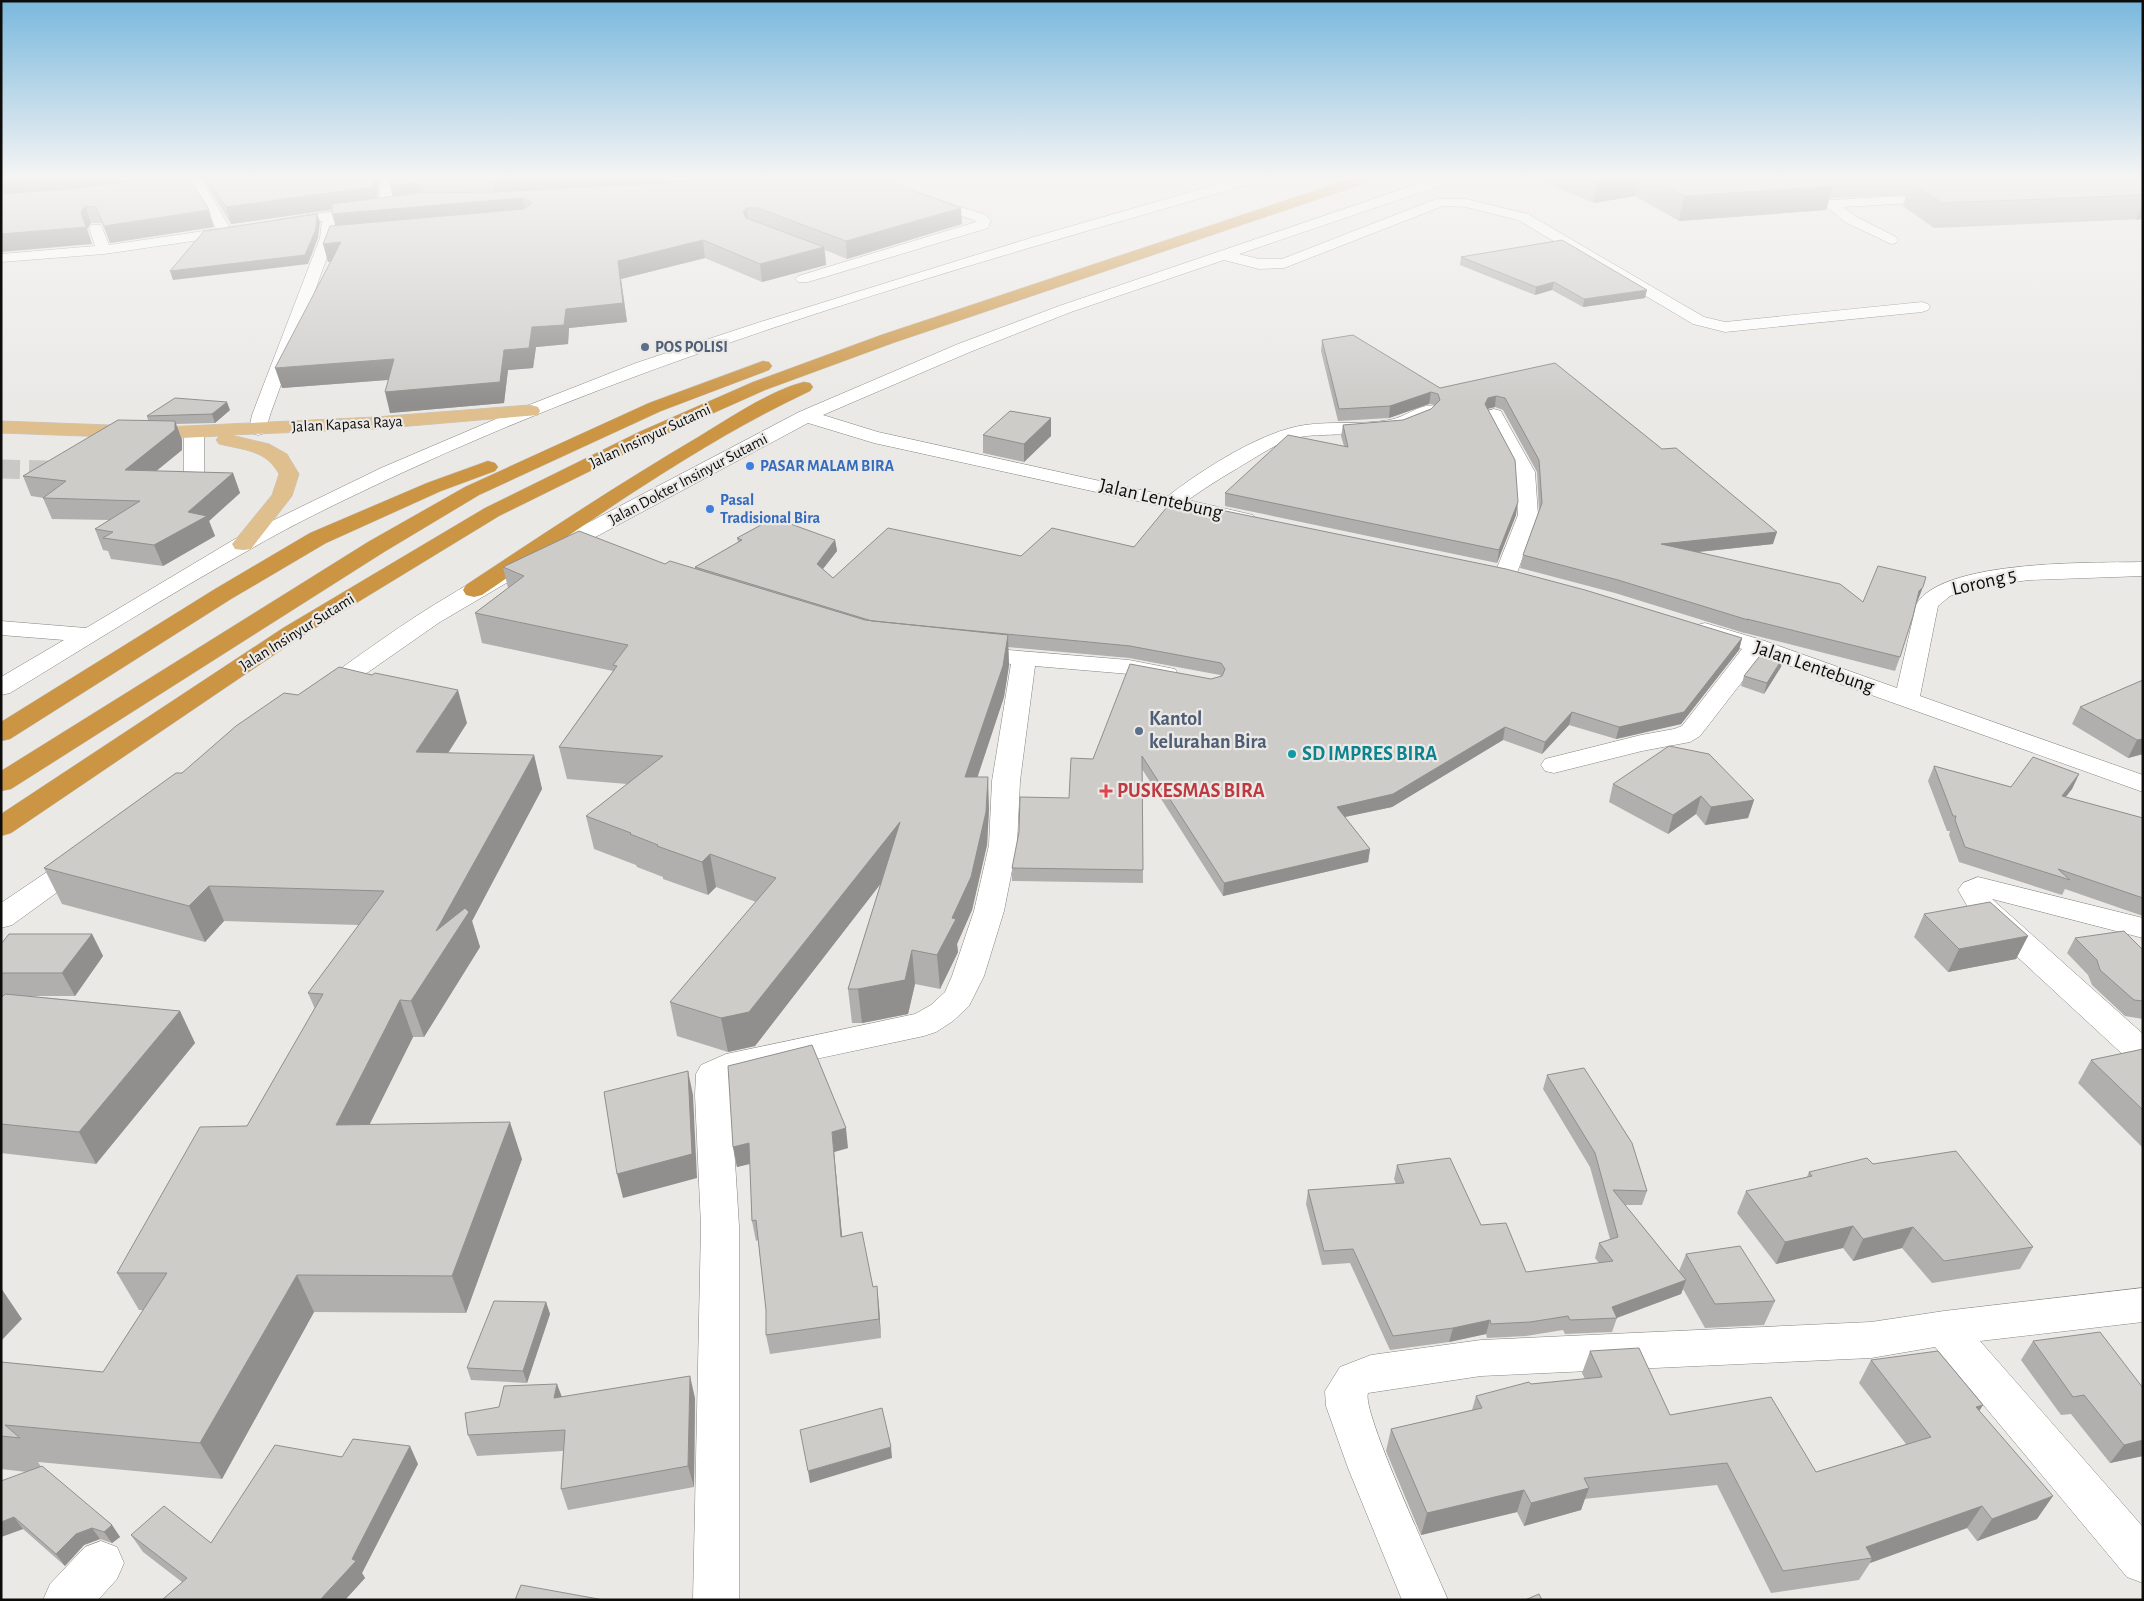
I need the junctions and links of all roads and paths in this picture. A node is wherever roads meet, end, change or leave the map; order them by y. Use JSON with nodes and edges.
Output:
{"nodes":[{"id":1,"x":56,"y":254,"type":"edge"},
{"id":2,"x":325,"y":254,"type":"edge"},
{"id":3,"x":887,"y":254,"type":"edge"},
{"id":4,"x":995,"y":254,"type":"edge"},
{"id":5,"x":1090,"y":254,"type":"edge"},
{"id":6,"x":1140,"y":254,"type":"edge"},
{"id":7,"x":1228,"y":254,"type":"edge"},
{"id":8,"x":1308,"y":254,"type":"edge"},
{"id":9,"x":1586,"y":254,"type":"edge"},
{"id":10,"x":1224,"y":255,"type":"junction"},
{"id":11,"x":1,"y":258,"type":"edge"},
{"id":12,"x":828,"y":259,"type":"edge"},
{"id":13,"x":847,"y":266,"type":"junction"},
{"id":14,"x":803,"y":279,"type":"dead end"},
{"id":15,"x":898,"y":284,"type":"junction"},
{"id":16,"x":1031,"y":290,"type":"junction"},
{"id":17,"x":1922,"y":307,"type":"dead end"},
{"id":18,"x":843,"y":336,"type":"dead end"},
{"id":19,"x":780,"y":359,"type":"dead end"},
{"id":20,"x":655,"y":407,"type":"junction"},
{"id":21,"x":1428,"y":410,"type":"edge"},
{"id":22,"x":530,"y":411,"type":"junction"},
{"id":23,"x":1494,"y":415,"type":"dead end"},
{"id":24,"x":806,"y":416,"type":"junction"},
{"id":25,"x":1,"y":427,"type":"edge"},
{"id":26,"x":258,"y":429,"type":"junction"},
{"id":27,"x":164,"y":433,"type":"junction"},
{"id":28,"x":194,"y":436,"type":"junction"},
{"id":29,"x":194,"y":472,"type":"edge"},
{"id":30,"x":1172,"y":502,"type":"junction"},
{"id":31,"x":1267,"y":523,"type":"edge"},
{"id":32,"x":243,"y":544,"type":"junction"},
{"id":33,"x":567,"y":544,"type":"junction"},
{"id":34,"x":595,"y":553,"type":"edge"},
{"id":35,"x":2143,"y":569,"type":"edge"},
{"id":36,"x":1506,"y":574,"type":"edge"},
{"id":37,"x":474,"y":590,"type":"junction"},
{"id":38,"x":1683,"y":624,"type":"edge"},
{"id":39,"x":1,"y":628,"type":"edge"},
{"id":40,"x":88,"y":635,"type":"junction"},
{"id":41,"x":1758,"y":646,"type":"junction"},
{"id":42,"x":990,"y":655,"type":"edge"},
{"id":43,"x":1024,"y":658,"type":"junction"},
{"id":44,"x":1184,"y":677,"type":"edge"},
{"id":45,"x":1,"y":688,"type":"edge"},
{"id":46,"x":1907,"y":699,"type":"junction"},
{"id":47,"x":307,"y":703,"type":"edge"},
{"id":48,"x":1,"y":733,"type":"edge"},
{"id":49,"x":1554,"y":765,"type":"dead end"},
{"id":50,"x":1,"y":783,"type":"edge"},
{"id":51,"x":2143,"y":784,"type":"edge"},
{"id":52,"x":1,"y":827,"type":"edge"},
{"id":53,"x":98,"y":850,"type":"edge"},
{"id":54,"x":1,"y":918,"type":"edge"},
{"id":55,"x":2143,"y":928,"type":"edge"},
{"id":56,"x":2143,"y":1054,"type":"edge"},
{"id":57,"x":2143,"y":1305,"type":"edge"},
{"id":58,"x":1944,"y":1328,"type":"junction"},
{"id":59,"x":2143,"y":1560,"type":"edge"},
{"id":60,"x":101,"y":1563,"type":"dead end"},
{"id":61,"x":66,"y":1600,"type":"edge"},
{"id":62,"x":716,"y":1600,"type":"edge"},
{"id":63,"x":1424,"y":1600,"type":"edge"}],
"edges":[{"from":1,"to":11,"type":"street"},
{"from":2,"to":26,"type":"street"},
{"from":3,"to":13,"type":"street"},
{"from":4,"to":15,"type":"street"},
{"from":5,"to":18,"type":"highway"},
{"from":6,"to":16,"type":"highway","name":"Jalan Insinyur Sutami"},
{"from":7,"to":10,"type":"street","name":"Jalan Dokter Insinyur Sutami"},
{"from":8,"to":10,"type":"street"},
{"from":9,"to":17,"type":"street"},
{"from":10,"to":24,"type":"street","name":"Jalan Dokter Insinyur Sutami"},
{"from":12,"to":13,"type":"street"},
{"from":13,"to":14,"type":"street"},
{"from":13,"to":15,"type":"street"},
{"from":15,"to":22,"type":"street"},
{"from":16,"to":37,"type":"highway"},
{"from":16,"to":52,"type":"highway","name":"Jalan Insinyur Sutami"},
{"from":19,"to":20,"type":"highway","name":"Jalan Insinyur Sutami"},
{"from":20,"to":48,"type":"highway"},
{"from":20,"to":50,"type":"highway","name":"Jalan Insinyur Sutami"},
{"from":21,"to":30,"type":"street"},
{"from":22,"to":26,"type":"main road","name":"Jalan Kapasa Raya"},
{"from":22,"to":32,"type":"street"},
{"from":23,"to":36,"type":"street"},
{"from":24,"to":30,"type":"street","name":"Jalan Lentebung"},
{"from":24,"to":33,"type":"street","name":"Jalan Dokter Insinyur Sutami"},
{"from":25,"to":27,"type":"main road","name":"Jalan Kapasa Raya"},
{"from":26,"to":27,"type":"main road","name":"Jalan Kapasa Raya"},
{"from":27,"to":28,"type":"main road","name":"Jalan Kapasa Raya"},
{"from":28,"to":29,"type":"street"},
{"from":28,"to":32,"type":"main road","name":"Jalan Kapasa Raya"},
{"from":30,"to":31,"type":"street","name":"Jalan Lentebung"},
{"from":32,"to":40,"type":"street"},
{"from":33,"to":34,"type":"street"},
{"from":33,"to":37,"type":"street","name":"Jalan Dokter Insinyur Sutami"},
{"from":35,"to":46,"type":"street","name":"Lorong 5"},
{"from":37,"to":47,"type":"street","name":"Jalan Dokter Insinyur Sutami"},
{"from":38,"to":41,"type":"street","name":"Jalan Lentebung"},
{"from":39,"to":40,"type":"street"},
{"from":40,"to":45,"type":"street"},
{"from":41,"to":46,"type":"street","name":"Jalan Lentebung"},
{"from":41,"to":49,"type":"street"},
{"from":42,"to":43,"type":"street"},
{"from":43,"to":44,"type":"street"},
{"from":43,"to":62,"type":"street"},
{"from":46,"to":51,"type":"street","name":"Jalan Lentebung"},
{"from":53,"to":54,"type":"street"},
{"from":55,"to":56,"type":"street"},
{"from":57,"to":58,"type":"street"},
{"from":58,"to":59,"type":"street"},
{"from":58,"to":63,"type":"street"},
{"from":60,"to":61,"type":"street"}]}
